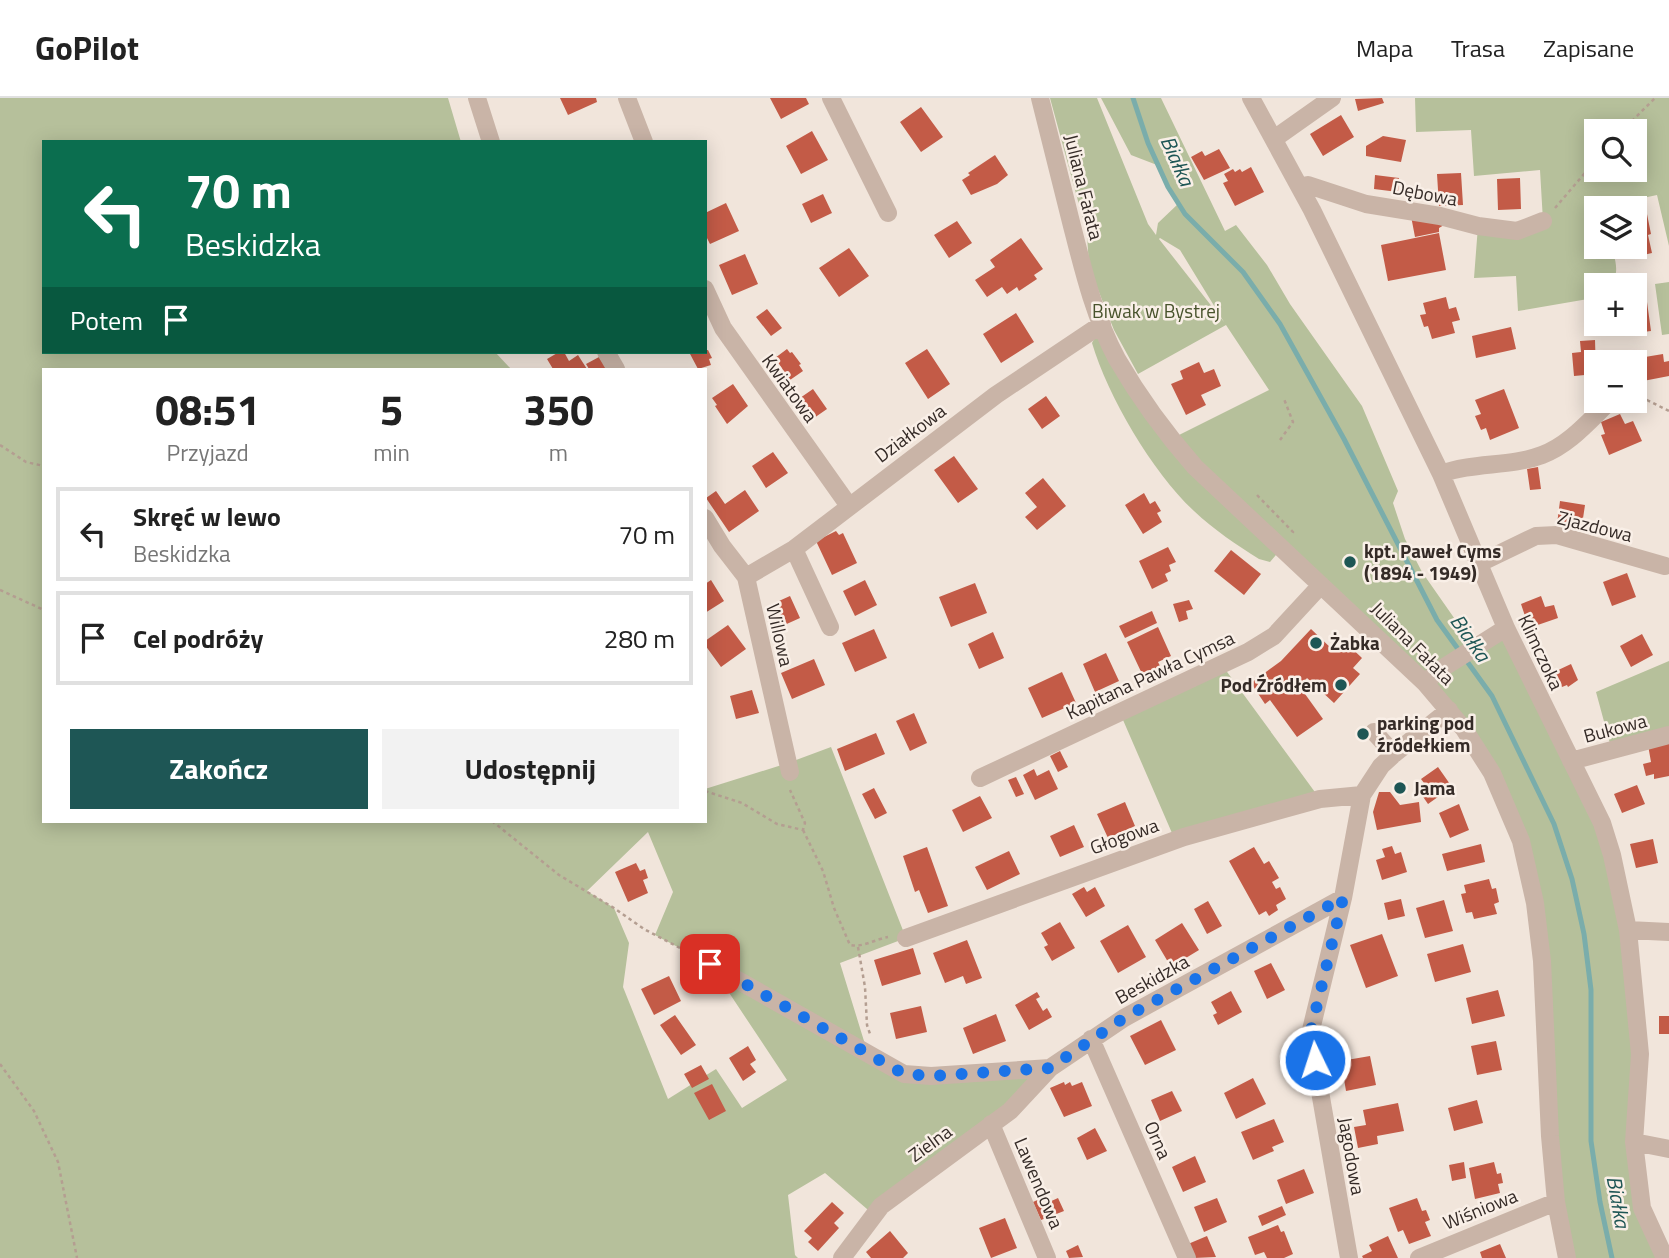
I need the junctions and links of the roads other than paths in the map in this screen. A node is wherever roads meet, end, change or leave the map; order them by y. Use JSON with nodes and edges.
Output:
{"nodes":[{"id":1,"x":477,"y":98,"type":"edge"},
{"id":2,"x":627,"y":98,"type":"edge"},
{"id":3,"x":831,"y":98,"type":"edge"},
{"id":4,"x":1040,"y":98,"type":"edge"},
{"id":5,"x":1251,"y":98,"type":"edge"},
{"id":6,"x":1332,"y":98,"type":"edge"},
{"id":7,"x":1274,"y":139,"type":"junction"},
{"id":8,"x":490,"y":140,"type":"edge"},
{"id":9,"x":643,"y":140,"type":"edge"},
{"id":10,"x":1300,"y":188,"type":"junction"},
{"id":11,"x":888,"y":213,"type":"dead end"},
{"id":12,"x":1543,"y":221,"type":"road end"},
{"id":13,"x":707,"y":293,"type":"edge"},
{"id":14,"x":1101,"y":324,"type":"junction"},
{"id":15,"x":1598,"y":413,"type":"edge"},
{"id":16,"x":1441,"y":474,"type":"junction"},
{"id":17,"x":849,"y":506,"type":"junction"},
{"id":18,"x":707,"y":521,"type":"edge"},
{"id":19,"x":794,"y":549,"type":"junction"},
{"id":20,"x":1480,"y":563,"type":"junction"},
{"id":21,"x":1665,"y":566,"type":"dead end"},
{"id":22,"x":746,"y":577,"type":"junction"},
{"id":23,"x":1321,"y":585,"type":"junction"},
{"id":24,"x":830,"y":627,"type":"dead end"},
{"id":25,"x":1506,"y":628,"type":"junction"},
{"id":26,"x":1432,"y":677,"type":"junction"},
{"id":27,"x":1449,"y":710,"type":"junction"},
{"id":28,"x":1374,"y":732,"type":"dead end"},
{"id":29,"x":1669,"y":736,"type":"edge"},
{"id":30,"x":1394,"y":754,"type":"junction"},
{"id":31,"x":1571,"y":761,"type":"junction"},
{"id":32,"x":790,"y":772,"type":"road end"},
{"id":33,"x":980,"y":778,"type":"dead end"},
{"id":34,"x":1362,"y":795,"type":"junction"},
{"id":35,"x":1343,"y":898,"type":"junction"},
{"id":36,"x":1628,"y":930,"type":"junction"},
{"id":37,"x":1669,"y":932,"type":"edge"},
{"id":38,"x":906,"y":938,"type":"road end"},
{"id":39,"x":695,"y":956,"type":"road end"},
{"id":40,"x":1091,"y":1039,"type":"junction"},
{"id":41,"x":1050,"y":1068,"type":"junction"},
{"id":42,"x":991,"y":1124,"type":"junction"},
{"id":43,"x":1634,"y":1142,"type":"junction"},
{"id":44,"x":1669,"y":1149,"type":"edge"},
{"id":45,"x":1556,"y":1202,"type":"junction"},
{"id":46,"x":842,"y":1258,"type":"edge"},
{"id":47,"x":1047,"y":1258,"type":"edge"},
{"id":48,"x":1187,"y":1258,"type":"edge"},
{"id":49,"x":1349,"y":1258,"type":"edge"},
{"id":50,"x":1419,"y":1258,"type":"edge"},
{"id":51,"x":1567,"y":1258,"type":"edge"},
{"id":52,"x":1665,"y":1258,"type":"edge"}],
"edges":[{"from":1,"to":8,"type":"street"},
{"from":2,"to":9,"type":"street"},
{"from":3,"to":11,"type":"street"},
{"from":4,"to":14,"type":"street","name":"Juliana Fałata"},
{"from":5,"to":7,"type":"street","name":"Klimczoka"},
{"from":6,"to":7,"type":"street"},
{"from":7,"to":10,"type":"street","name":"Klimczoka"},
{"from":10,"to":12,"type":"street","name":"Dębowa"},
{"from":10,"to":16,"type":"street","name":"Klimczoka"},
{"from":13,"to":17,"type":"street","name":"Kwiatowa"},
{"from":14,"to":17,"type":"street","name":"Działkowa"},
{"from":14,"to":23,"type":"street","name":"Juliana Fałata"},
{"from":15,"to":16,"type":"street"},
{"from":16,"to":20,"type":"street","name":"Klimczoka"},
{"from":17,"to":19,"type":"street","name":"Działkowa"},
{"from":18,"to":22,"type":"street","name":"Willowa"},
{"from":19,"to":22,"type":"street","name":"Działkowa"},
{"from":19,"to":24,"type":"street"},
{"from":20,"to":21,"type":"street","name":"Zjazdowa"},
{"from":20,"to":25,"type":"street","name":"Klimczoka"},
{"from":22,"to":32,"type":"street","name":"Willowa"},
{"from":23,"to":26,"type":"street","name":"Juliana Fałata"},
{"from":23,"to":33,"type":"street","name":"Kapitana Pawła Cymsa"},
{"from":25,"to":26,"type":"street"},
{"from":25,"to":31,"type":"street","name":"Klimczoka"},
{"from":26,"to":27,"type":"street","name":"Juliana Fałata"},
{"from":27,"to":30,"type":"street"},
{"from":27,"to":45,"type":"street","name":"Juliana Fałata"},
{"from":28,"to":30,"type":"street"},
{"from":29,"to":31,"type":"street","name":"Bukowa"},
{"from":30,"to":34,"type":"street"},
{"from":31,"to":36,"type":"street","name":"Klimczoka"},
{"from":34,"to":35,"type":"street"},
{"from":34,"to":38,"type":"street","name":"Głogowa"},
{"from":35,"to":40,"type":"street","name":"Beskidzka"},
{"from":35,"to":49,"type":"street","name":"Jagodowa"},
{"from":36,"to":37,"type":"street"},
{"from":36,"to":43,"type":"street","name":"Klimczoka"},
{"from":39,"to":41,"type":"street"},
{"from":40,"to":41,"type":"street","name":"Beskidzka"},
{"from":40,"to":48,"type":"street","name":"Orna"},
{"from":41,"to":42,"type":"street","name":"Zielna"},
{"from":42,"to":46,"type":"street","name":"Zielna"},
{"from":42,"to":47,"type":"street","name":"Lawendowa"},
{"from":43,"to":44,"type":"street"},
{"from":43,"to":52,"type":"street","name":"Klimczoka"},
{"from":45,"to":50,"type":"street","name":"Wiśniowa"},
{"from":45,"to":51,"type":"street","name":"Juliana Fałata"}]}
